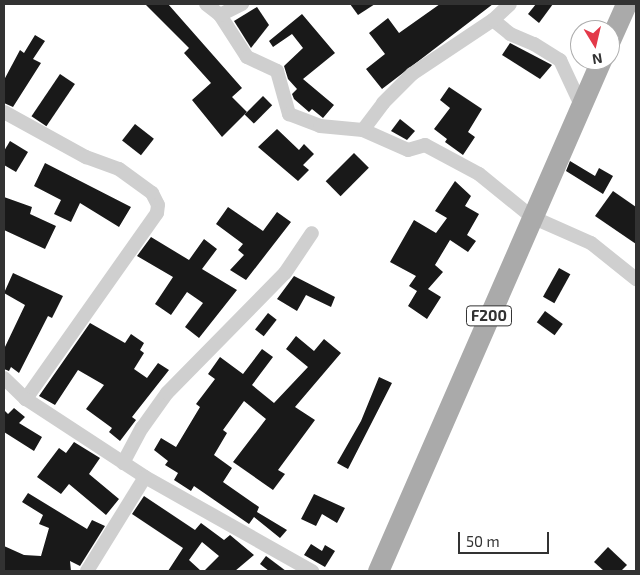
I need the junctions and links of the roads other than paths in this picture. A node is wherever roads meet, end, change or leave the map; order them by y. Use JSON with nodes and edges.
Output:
{"nodes":[{"id":1,"x":206,"y":4,"type":"edge"},
{"id":2,"x":242,"y":4,"type":"edge"},
{"id":3,"x":510,"y":4,"type":"edge"},
{"id":4,"x":626,"y":4,"type":"edge"},
{"id":5,"x":220,"y":15,"type":"junction"},
{"id":6,"x":493,"y":20,"type":"junction"},
{"id":7,"x":619,"y":20,"type":"edge"},
{"id":8,"x":597,"y":70,"type":"edge"},
{"id":9,"x":581,"y":105,"type":"junction"},
{"id":10,"x":5,"y":116,"type":"edge"},
{"id":11,"x":363,"y":130,"type":"junction"},
{"id":12,"x":532,"y":216,"type":"junction"},
{"id":13,"x":312,"y":233,"type":"dead end"},
{"id":14,"x":636,"y":279,"type":"edge"},
{"id":15,"x":4,"y":378,"type":"edge"},
{"id":16,"x":26,"y":399,"type":"junction"},
{"id":17,"x":123,"y":462,"type":"junction"},
{"id":18,"x":146,"y":477,"type":"junction"},
{"id":19,"x":87,"y":571,"type":"edge"},
{"id":20,"x":312,"y":571,"type":"edge"},
{"id":21,"x":378,"y":571,"type":"edge"}],
"edges":[{"from":1,"to":5,"type":"street"},
{"from":2,"to":5,"type":"street"},
{"from":3,"to":6,"type":"street"},
{"from":4,"to":7,"type":"main road"},
{"from":5,"to":11,"type":"street"},
{"from":6,"to":9,"type":"street"},
{"from":6,"to":11,"type":"street"},
{"from":8,"to":9,"type":"main road","number":"F200"},
{"from":9,"to":12,"type":"main road","number":"F200"},
{"from":10,"to":16,"type":"street"},
{"from":11,"to":12,"type":"street"},
{"from":12,"to":14,"type":"street"},
{"from":12,"to":21,"type":"main road","number":"F200"},
{"from":13,"to":17,"type":"street"},
{"from":15,"to":16,"type":"street"},
{"from":16,"to":17,"type":"street"},
{"from":17,"to":18,"type":"street"},
{"from":18,"to":19,"type":"street"},
{"from":18,"to":20,"type":"street"}]}
